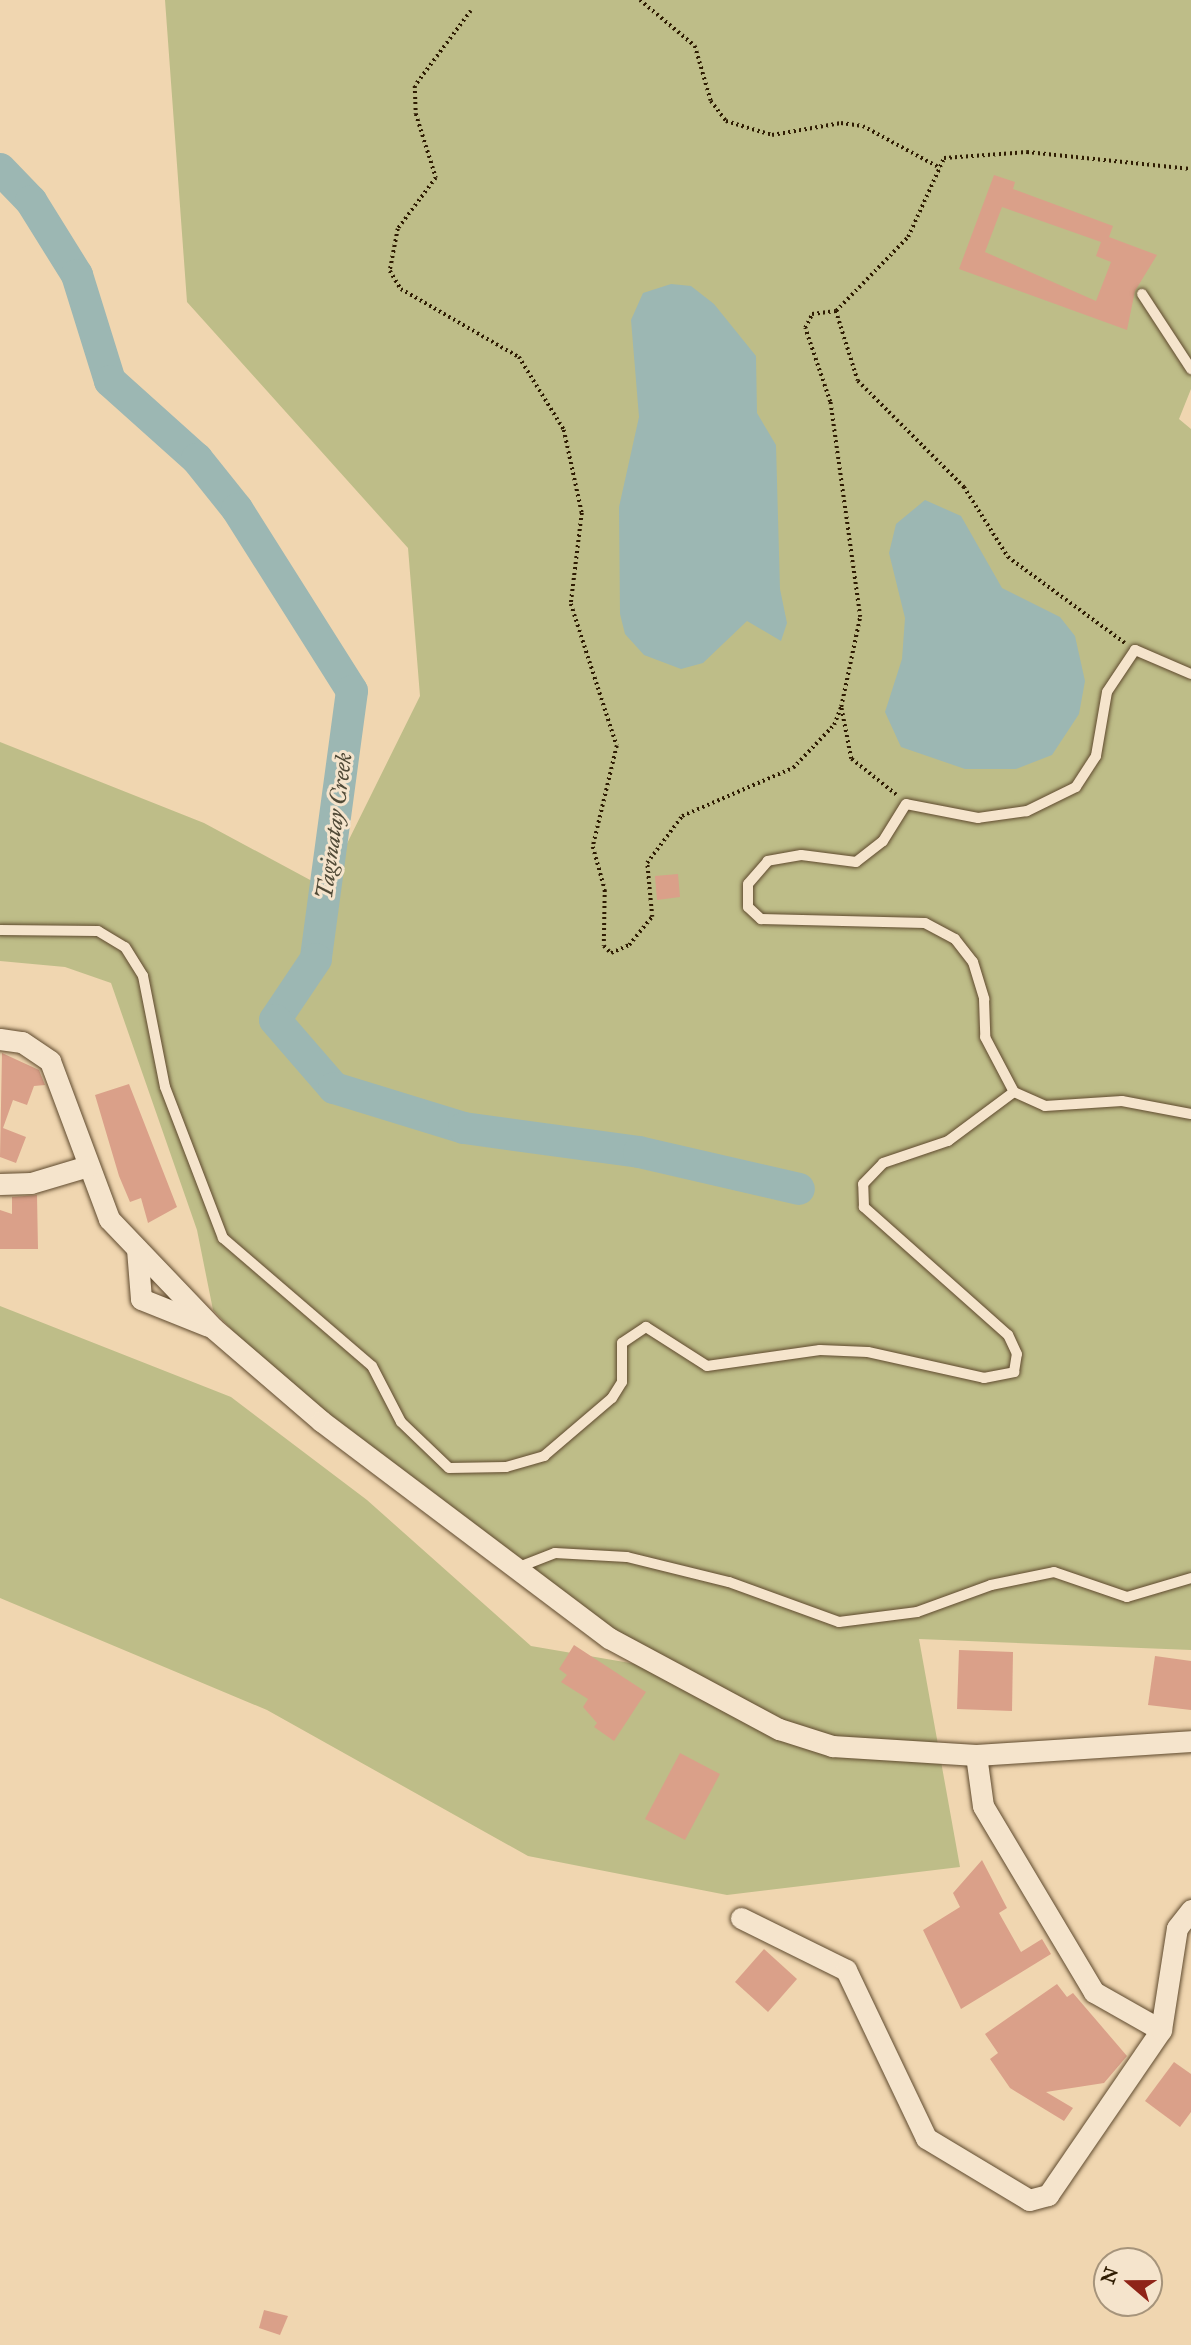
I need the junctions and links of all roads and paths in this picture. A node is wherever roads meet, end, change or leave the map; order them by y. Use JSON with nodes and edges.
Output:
{"nodes":[{"id":1,"x":640,"y":0,"type":"edge"},
{"id":2,"x":471,"y":10,"type":"dead end"},
{"id":3,"x":940,"y":168,"type":"junction"},
{"id":4,"x":1191,"y":169,"type":"edge"},
{"id":5,"x":1142,"y":294,"type":"dead end"},
{"id":6,"x":836,"y":311,"type":"junction"},
{"id":7,"x":1191,"y":369,"type":"edge"},
{"id":8,"x":1135,"y":650,"type":"junction"},
{"id":9,"x":1191,"y":674,"type":"edge"},
{"id":10,"x":841,"y":707,"type":"junction"},
{"id":11,"x":906,"y":804,"type":"junction"},
{"id":12,"x":0,"y":930,"type":"edge"},
{"id":13,"x":0,"y":1039,"type":"edge"},
{"id":14,"x":1014,"y":1092,"type":"junction"},
{"id":15,"x":1191,"y":1114,"type":"edge"},
{"id":16,"x":88,"y":1166,"type":"junction"},
{"id":17,"x":0,"y":1184,"type":"edge"},
{"id":18,"x":137,"y":1249,"type":"junction"},
{"id":19,"x":213,"y":1328,"type":"junction"},
{"id":20,"x":514,"y":1569,"type":"junction"},
{"id":21,"x":1191,"y":1578,"type":"edge"},
{"id":22,"x":1191,"y":1741,"type":"edge"},
{"id":23,"x":976,"y":1755,"type":"junction"},
{"id":24,"x":1191,"y":1910,"type":"edge"},
{"id":25,"x":741,"y":1918,"type":"dead end"},
{"id":26,"x":1161,"y":2030,"type":"junction"}],
"edges":[{"from":1,"to":3,"type":"path"},
{"from":2,"to":10,"type":"path"},
{"from":3,"to":4,"type":"path"},
{"from":3,"to":6,"type":"path"},
{"from":5,"to":7,"type":"lane"},
{"from":6,"to":8,"type":"path"},
{"from":6,"to":10,"type":"path"},
{"from":8,"to":9,"type":"lane"},
{"from":8,"to":11,"type":"lane"},
{"from":10,"to":11,"type":"path"},
{"from":11,"to":14,"type":"lane"},
{"from":12,"to":14,"type":"lane"},
{"from":13,"to":16,"type":"street"},
{"from":14,"to":15,"type":"lane"},
{"from":16,"to":17,"type":"street"},
{"from":16,"to":18,"type":"street"},
{"from":18,"to":19,"type":"street"},
{"from":18,"to":19,"type":"street"},
{"from":19,"to":20,"type":"street"},
{"from":20,"to":21,"type":"lane"},
{"from":20,"to":23,"type":"street"},
{"from":22,"to":23,"type":"street"},
{"from":23,"to":26,"type":"street"},
{"from":24,"to":26,"type":"street"},
{"from":25,"to":26,"type":"street"}]}
